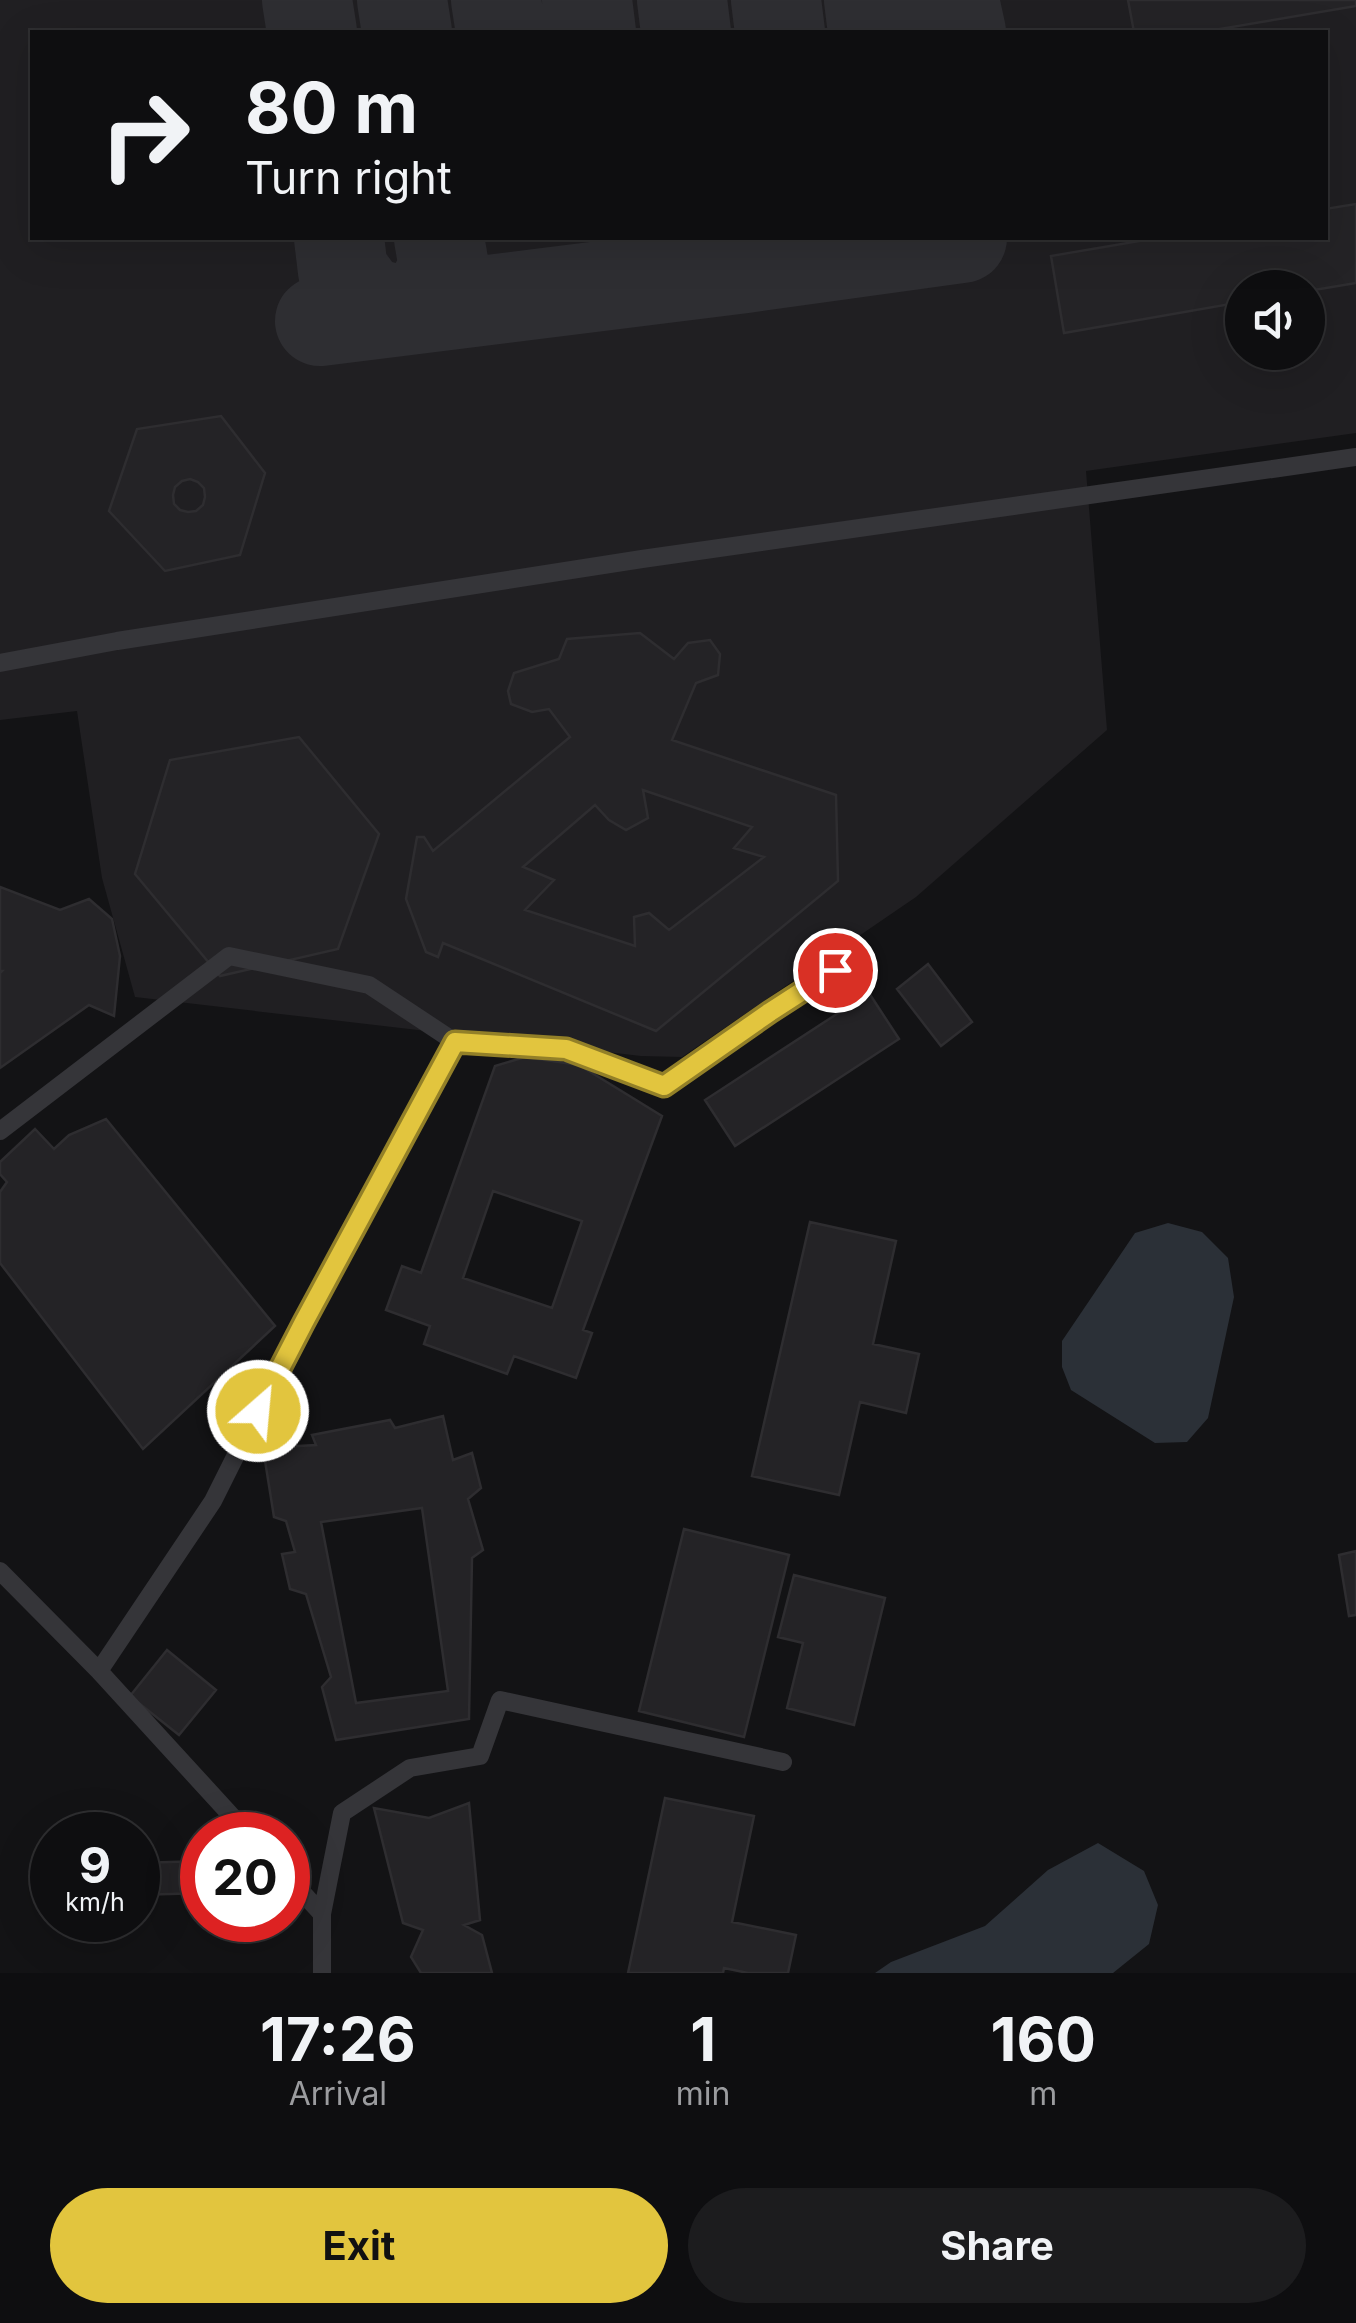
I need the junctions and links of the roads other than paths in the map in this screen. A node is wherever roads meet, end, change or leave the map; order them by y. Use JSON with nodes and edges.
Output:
{"nodes":[{"id":1,"x":1356,"y":457,"type":"edge"},
{"id":2,"x":0,"y":663,"type":"edge"},
{"id":3,"x":835,"y":970,"type":"dead end"},
{"id":4,"x":455,"y":1042,"type":"junction"},
{"id":5,"x":0,"y":1131,"type":"edge"},
{"id":6,"x":0,"y":1571,"type":"edge"},
{"id":7,"x":99,"y":1671,"type":"junction"},
{"id":8,"x":783,"y":1762,"type":"dead end"},
{"id":9,"x":228,"y":1812,"type":"edge"},
{"id":10,"x":310,"y":1901,"type":"edge"},
{"id":11,"x":322,"y":1914,"type":"junction"},
{"id":12,"x":322,"y":1973,"type":"edge"}],
"edges":[{"from":1,"to":2,"type":"lane"},
{"from":3,"to":4,"type":"lane"},
{"from":4,"to":5,"type":"lane"},
{"from":4,"to":7,"type":"lane"},
{"from":6,"to":7,"type":"lane"},
{"from":7,"to":9,"type":"lane"},
{"from":8,"to":11,"type":"lane"},
{"from":10,"to":11,"type":"lane"},
{"from":11,"to":12,"type":"lane"}]}
